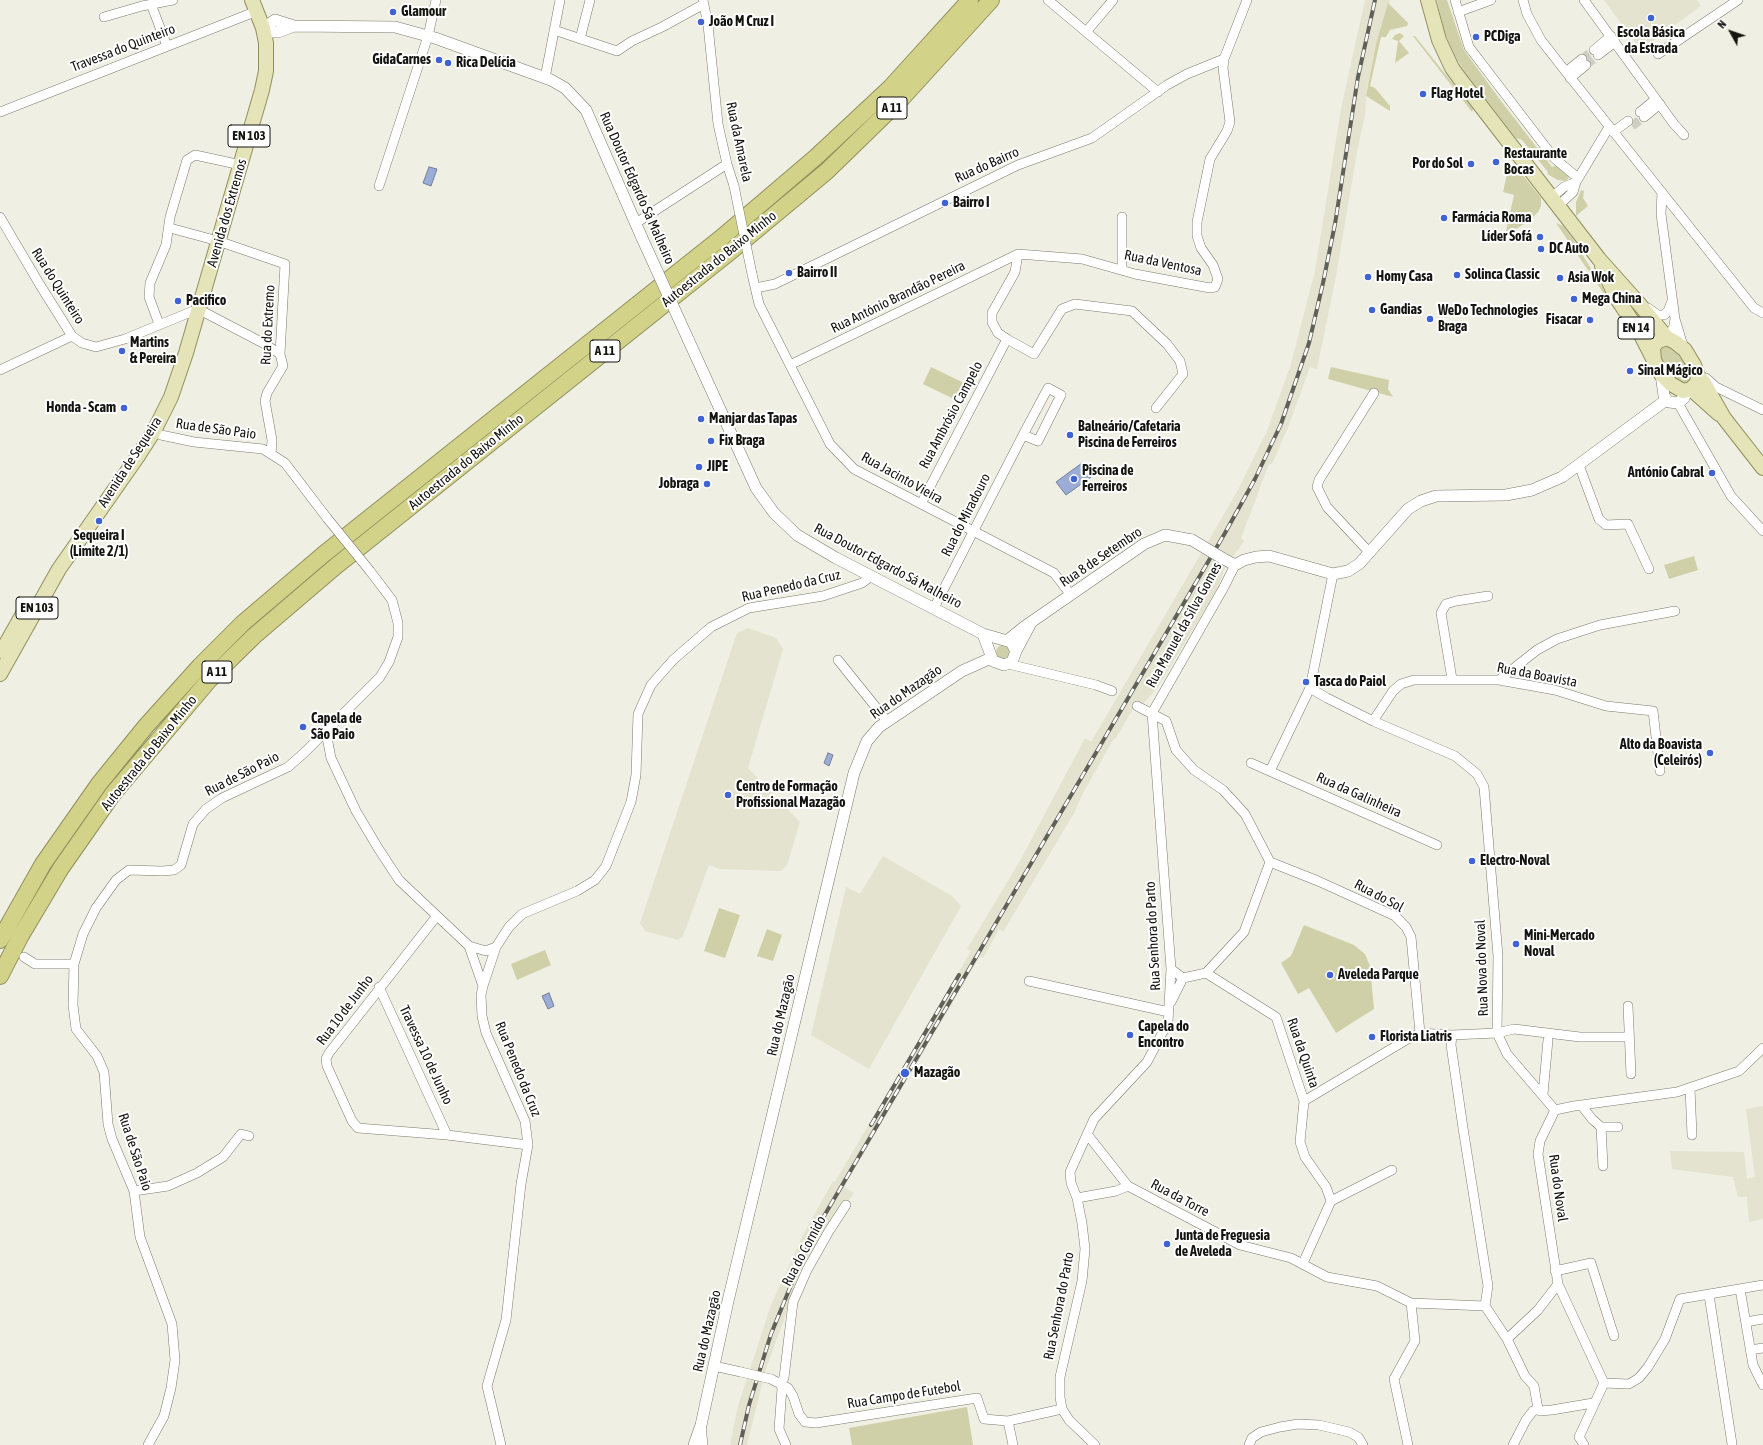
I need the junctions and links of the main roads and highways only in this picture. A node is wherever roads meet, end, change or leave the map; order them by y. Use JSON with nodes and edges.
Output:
{"nodes":[{"id":1,"x":970,"y":0,"type":"edge"},
{"id":2,"x":992,"y":0,"type":"edge"},
{"id":3,"x":1428,"y":0,"type":"edge"},
{"id":4,"x":254,"y":6,"type":"edge"},
{"id":5,"x":1599,"y":259,"type":"junction"},
{"id":6,"x":198,"y":309,"type":"joint"},
{"id":7,"x":1668,"y":338,"type":"junction"},
{"id":8,"x":1654,"y":361,"type":"junction"},
{"id":9,"x":1697,"y":372,"type":"junction"},
{"id":10,"x":1688,"y":396,"type":"junction"},
{"id":11,"x":1724,"y":418,"type":"junction"},
{"id":12,"x":1763,"y":468,"type":"edge"},
{"id":13,"x":76,"y":543,"type":"junction"},
{"id":14,"x":0,"y":655,"type":"edge"},
{"id":15,"x":0,"y":674,"type":"edge"},
{"id":16,"x":0,"y":940,"type":"edge"},
{"id":17,"x":0,"y":976,"type":"edge"}],
"edges":[{"from":1,"to":16,"type":"highway","name":"Autoestrada do Baixo Minho","number":"A 11"},
{"from":2,"to":17,"type":"highway","name":"Autoestrada do Baixo Minho","number":"A 11"},
{"from":3,"to":5,"type":"main road","number":"EN 14"},
{"from":4,"to":6,"type":"main road","name":"Avenida dos Extremos","number":"EN 103"},
{"from":5,"to":7,"type":"main road","number":"EN 14"},
{"from":5,"to":8,"type":"main road","number":"EN 14"},
{"from":6,"to":13,"type":"main road","name":"Avenida de Sequeira","number":"EN 103"},
{"from":7,"to":8,"type":"main road","number":"EN 14"},
{"from":7,"to":9,"type":"main road","number":"EN 14"},
{"from":8,"to":10,"type":"main road","number":"EN 14"},
{"from":9,"to":10,"type":"main road"},
{"from":9,"to":11,"type":"main road","number":"EN 14"},
{"from":10,"to":11,"type":"main road","number":"EN 14"},
{"from":11,"to":12,"type":"main road","number":"EN 14"},
{"from":13,"to":14,"type":"main road","name":"Avenida de Sequeira","number":"EN 103"},
{"from":13,"to":15,"type":"main road","name":"Avenida de Sequeira","number":"EN 103"}]}
